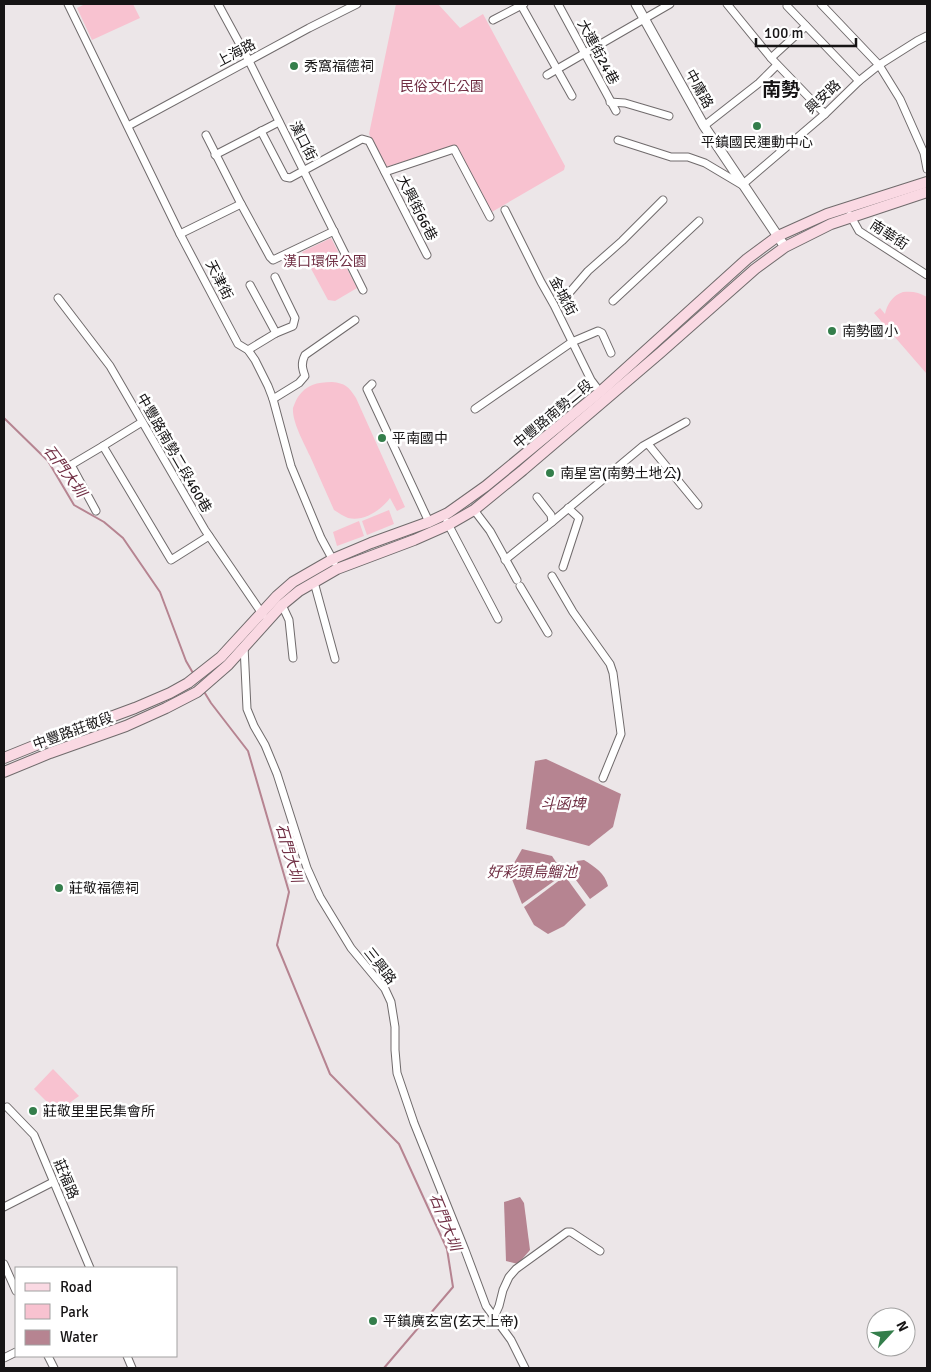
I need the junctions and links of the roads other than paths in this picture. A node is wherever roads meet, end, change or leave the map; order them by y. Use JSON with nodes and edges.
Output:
{"nodes":[{"id":1,"x":68,"y":4,"type":"edge"},
{"id":2,"x":218,"y":4,"type":"edge"},
{"id":3,"x":357,"y":4,"type":"edge"},
{"id":4,"x":558,"y":4,"type":"edge"},
{"id":5,"x":636,"y":4,"type":"edge"},
{"id":6,"x":670,"y":4,"type":"edge"},
{"id":7,"x":727,"y":4,"type":"edge"},
{"id":8,"x":821,"y":4,"type":"edge"},
{"id":9,"x":522,"y":5,"type":"edge"},
{"id":10,"x":787,"y":6,"type":"dead end"},
{"id":11,"x":645,"y":18,"type":"junction"},
{"id":12,"x":493,"y":20,"type":"dead end"},
{"id":13,"x":806,"y":26,"type":"junction"},
{"id":14,"x":927,"y":36,"type":"edge"},
{"id":15,"x":585,"y":53,"type":"junction"},
{"id":16,"x":771,"y":58,"type":"junction"},
{"id":17,"x":249,"y":61,"type":"junction"},
{"id":18,"x":777,"y":65,"type":"junction"},
{"id":19,"x":880,"y":65,"type":"junction"},
{"id":20,"x":557,"y":69,"type":"junction"},
{"id":21,"x":547,"y":75,"type":"dead end"},
{"id":22,"x":860,"y":81,"type":"junction"},
{"id":23,"x":572,"y":96,"type":"dead end"},
{"id":24,"x":610,"y":102,"type":"junction"},
{"id":25,"x":616,"y":111,"type":"dead end"},
{"id":26,"x":825,"y":114,"type":"junction"},
{"id":27,"x":668,"y":116,"type":"dead end"},
{"id":28,"x":279,"y":122,"type":"junction"},
{"id":29,"x":128,"y":126,"type":"junction"},
{"id":30,"x":704,"y":126,"type":"junction"},
{"id":31,"x":261,"y":131,"type":"junction"},
{"id":32,"x":206,"y":136,"type":"dead end"},
{"id":33,"x":618,"y":140,"type":"dead end"},
{"id":34,"x":215,"y":155,"type":"junction"},
{"id":35,"x":927,"y":169,"type":"edge"},
{"id":36,"x":304,"y":171,"type":"junction"},
{"id":37,"x":385,"y":172,"type":"junction"},
{"id":38,"x":927,"y":182,"type":"edge"},
{"id":39,"x":742,"y":185,"type":"junction"},
{"id":40,"x":927,"y":192,"type":"edge"},
{"id":41,"x":663,"y":200,"type":"dead end"},
{"id":42,"x":241,"y":204,"type":"junction"},
{"id":43,"x":505,"y":210,"type":"dead end"},
{"id":44,"x":850,"y":212,"type":"junction"},
{"id":45,"x":490,"y":217,"type":"dead end"},
{"id":46,"x":698,"y":222,"type":"dead end"},
{"id":47,"x":334,"y":231,"type":"junction"},
{"id":48,"x":180,"y":234,"type":"junction"},
{"id":49,"x":778,"y":236,"type":"junction"},
{"id":50,"x":785,"y":247,"type":"junction"},
{"id":51,"x":427,"y":255,"type":"dead end"},
{"id":52,"x":927,"y":275,"type":"edge"},
{"id":53,"x":275,"y":277,"type":"dead end"},
{"id":54,"x":250,"y":285,"type":"dead end"},
{"id":55,"x":363,"y":290,"type":"dead end"},
{"id":56,"x":570,"y":292,"type":"dead end"},
{"id":57,"x":58,"y":298,"type":"dead end"},
{"id":58,"x":613,"y":301,"type":"dead end"},
{"id":59,"x":355,"y":320,"type":"dead end"},
{"id":60,"x":276,"y":333,"type":"junction"},
{"id":61,"x":572,"y":342,"type":"junction"},
{"id":62,"x":248,"y":350,"type":"junction"},
{"id":63,"x":611,"y":353,"type":"dead end"},
{"id":64,"x":372,"y":384,"type":"dead end"},
{"id":65,"x":600,"y":392,"type":"junction"},
{"id":66,"x":274,"y":399,"type":"junction"},
{"id":67,"x":475,"y":409,"type":"dead end"},
{"id":68,"x":142,"y":422,"type":"junction"},
{"id":69,"x":686,"y":422,"type":"dead end"},
{"id":70,"x":648,"y":444,"type":"junction"},
{"id":71,"x":103,"y":446,"type":"junction"},
{"id":72,"x":537,"y":497,"type":"dead end"},
{"id":73,"x":698,"y":505,"type":"dead end"},
{"id":74,"x":568,"y":508,"type":"junction"},
{"id":75,"x":474,"y":510,"type":"junction"},
{"id":76,"x":96,"y":511,"type":"dead end"},
{"id":77,"x":443,"y":515,"type":"junction"},
{"id":78,"x":429,"y":522,"type":"junction"},
{"id":79,"x":552,"y":522,"type":"junction"},
{"id":80,"x":448,"y":525,"type":"junction"},
{"id":81,"x":209,"y":536,"type":"junction"},
{"id":82,"x":505,"y":560,"type":"junction"},
{"id":83,"x":335,"y":564,"type":"junction"},
{"id":84,"x":563,"y":567,"type":"dead end"},
{"id":85,"x":552,"y":576,"type":"dead end"},
{"id":86,"x":314,"y":582,"type":"junction"},
{"id":87,"x":282,"y":605,"type":"junction"},
{"id":88,"x":265,"y":617,"type":"junction"},
{"id":89,"x":498,"y":619,"type":"dead end"},
{"id":90,"x":548,"y":632,"type":"dead end"},
{"id":91,"x":243,"y":633,"type":"junction"},
{"id":92,"x":244,"y":647,"type":"junction"},
{"id":93,"x":293,"y":658,"type":"dead end"},
{"id":94,"x":335,"y":659,"type":"dead end"},
{"id":95,"x":135,"y":708,"type":"joint"},
{"id":96,"x":151,"y":715,"type":"joint"},
{"id":97,"x":4,"y":758,"type":"edge"},
{"id":98,"x":4,"y":772,"type":"edge"},
{"id":99,"x":603,"y":778,"type":"dead end"},
{"id":100,"x":7,"y":1107,"type":"dead end"},
{"id":101,"x":53,"y":1182,"type":"junction"},
{"id":102,"x":4,"y":1207,"type":"edge"},
{"id":103,"x":600,"y":1251,"type":"dead end"},
{"id":104,"x":4,"y":1264,"type":"edge"},
{"id":105,"x":90,"y":1267,"type":"edge"},
{"id":106,"x":15,"y":1289,"type":"edge"},
{"id":107,"x":494,"y":1317,"type":"junction"},
{"id":108,"x":525,"y":1368,"type":"edge"}],
"edges":[{"from":1,"to":29,"type":"street","name":"天津街"},
{"from":2,"to":17,"type":"street","name":"漢口街"},
{"from":3,"to":17,"type":"street","name":"上海路"},
{"from":4,"to":15,"type":"street","name":"大連街24巷"},
{"from":5,"to":11,"type":"street","name":"中庸路"},
{"from":6,"to":11,"type":"street"},
{"from":7,"to":16,"type":"street"},
{"from":8,"to":19,"type":"street"},
{"from":9,"to":12,"type":"street"},
{"from":9,"to":20,"type":"street"},
{"from":10,"to":13,"type":"street"},
{"from":11,"to":15,"type":"street"},
{"from":11,"to":30,"type":"street","name":"中庸路"},
{"from":13,"to":16,"type":"street"},
{"from":13,"to":22,"type":"street"},
{"from":14,"to":19,"type":"street","name":"興安路"},
{"from":15,"to":20,"type":"street"},
{"from":15,"to":24,"type":"street","name":"大連街24巷"},
{"from":16,"to":18,"type":"street"},
{"from":17,"to":28,"type":"street","name":"漢口街"},
{"from":17,"to":29,"type":"street","name":"上海路"},
{"from":18,"to":26,"type":"street"},
{"from":18,"to":30,"type":"street"},
{"from":19,"to":22,"type":"street","name":"興安路"},
{"from":19,"to":35,"type":"street"},
{"from":20,"to":21,"type":"street"},
{"from":20,"to":23,"type":"street"},
{"from":22,"to":26,"type":"street","name":"興安路"},
{"from":24,"to":25,"type":"street","name":"大連街24巷"},
{"from":24,"to":27,"type":"street"},
{"from":26,"to":39,"type":"street","name":"興安路"},
{"from":28,"to":31,"type":"street"},
{"from":28,"to":36,"type":"street","name":"漢口街"},
{"from":29,"to":48,"type":"street","name":"天津街"},
{"from":30,"to":39,"type":"street","name":"中庸路"},
{"from":31,"to":34,"type":"street"},
{"from":31,"to":36,"type":"street"},
{"from":32,"to":34,"type":"street"},
{"from":33,"to":39,"type":"street","name":"中庸路"},
{"from":34,"to":42,"type":"street"},
{"from":36,"to":37,"type":"street","name":"大興街66巷"},
{"from":36,"to":47,"type":"street","name":"漢口街"},
{"from":37,"to":45,"type":"street"},
{"from":37,"to":51,"type":"street","name":"大興街66巷"},
{"from":38,"to":44,"type":"main road","name":"中豐路南勢二段"},
{"from":39,"to":49,"type":"street","name":"中庸路"},
{"from":40,"to":44,"type":"main road","name":"中豐路南勢二段"},
{"from":41,"to":56,"type":"street"},
{"from":42,"to":47,"type":"street"},
{"from":42,"to":48,"type":"street"},
{"from":43,"to":61,"type":"street","name":"金城街"},
{"from":44,"to":49,"type":"main road","name":"中豐路南勢二段"},
{"from":44,"to":50,"type":"main road","name":"中豐路南勢二段"},
{"from":44,"to":52,"type":"street","name":"南華街"},
{"from":46,"to":58,"type":"street"},
{"from":47,"to":55,"type":"street","name":"漢口街"},
{"from":48,"to":62,"type":"street","name":"天津街"},
{"from":49,"to":50,"type":"street","name":"中庸路"},
{"from":49,"to":65,"type":"main road","name":"中豐路南勢二段"},
{"from":50,"to":75,"type":"main road","name":"中豐路南勢二段"},
{"from":53,"to":60,"type":"street"},
{"from":54,"to":60,"type":"street"},
{"from":57,"to":68,"type":"street","name":"中豐路南勢二段460巷"},
{"from":59,"to":66,"type":"street"},
{"from":60,"to":62,"type":"street"},
{"from":61,"to":63,"type":"street"},
{"from":61,"to":65,"type":"street","name":"金城街"},
{"from":61,"to":67,"type":"street"},
{"from":62,"to":66,"type":"street","name":"天津街"},
{"from":64,"to":78,"type":"street"},
{"from":65,"to":77,"type":"main road","name":"中豐路南勢二段"},
{"from":66,"to":83,"type":"street","name":"天津街"},
{"from":68,"to":71,"type":"street"},
{"from":68,"to":81,"type":"street","name":"中豐路南勢二段460巷"},
{"from":69,"to":70,"type":"street"},
{"from":70,"to":73,"type":"street"},
{"from":70,"to":74,"type":"street"},
{"from":71,"to":76,"type":"street"},
{"from":71,"to":81,"type":"street"},
{"from":72,"to":79,"type":"street"},
{"from":74,"to":79,"type":"street"},
{"from":74,"to":84,"type":"street"},
{"from":75,"to":80,"type":"main road","name":"中豐路南勢二段"},
{"from":75,"to":82,"type":"street"},
{"from":77,"to":78,"type":"main road","name":"中豐路南勢二段"},
{"from":77,"to":80,"type":"street"},
{"from":78,"to":83,"type":"main road","name":"中豐路南勢二段"},
{"from":79,"to":82,"type":"street"},
{"from":80,"to":83,"type":"main road","name":"中豐路南勢二段"},
{"from":80,"to":89,"type":"street"},
{"from":81,"to":88,"type":"street","name":"中豐路南勢二段460巷"},
{"from":82,"to":90,"type":"street"},
{"from":83,"to":86,"type":"main road","name":"中豐路南勢二段"},
{"from":83,"to":88,"type":"main road","name":"中豐路南勢二段"},
{"from":85,"to":99,"type":"street"},
{"from":86,"to":87,"type":"main road","name":"中豐路南勢二段"},
{"from":86,"to":94,"type":"street"},
{"from":87,"to":88,"type":"main road","name":"中豐路南勢二段"},
{"from":87,"to":93,"type":"street"},
{"from":88,"to":91,"type":"main road","name":"中豐路南勢二段"},
{"from":88,"to":92,"type":"main road","name":"中豐路南勢二段"},
{"from":91,"to":92,"type":"street","name":"三興路"},
{"from":91,"to":95,"type":"main road","name":"中豐路南勢二段"},
{"from":92,"to":96,"type":"main road","name":"中豐路南勢二段"},
{"from":92,"to":107,"type":"street","name":"三興路"},
{"from":95,"to":97,"type":"main road","name":"中豐路莊敬段"},
{"from":96,"to":98,"type":"main road","name":"中豐路莊敬段"},
{"from":100,"to":101,"type":"street","name":"莊福路"},
{"from":101,"to":102,"type":"street"},
{"from":101,"to":105,"type":"street","name":"莊福路"},
{"from":103,"to":107,"type":"street"},
{"from":104,"to":106,"type":"street"},
{"from":107,"to":108,"type":"street","name":"三興路"}]}
